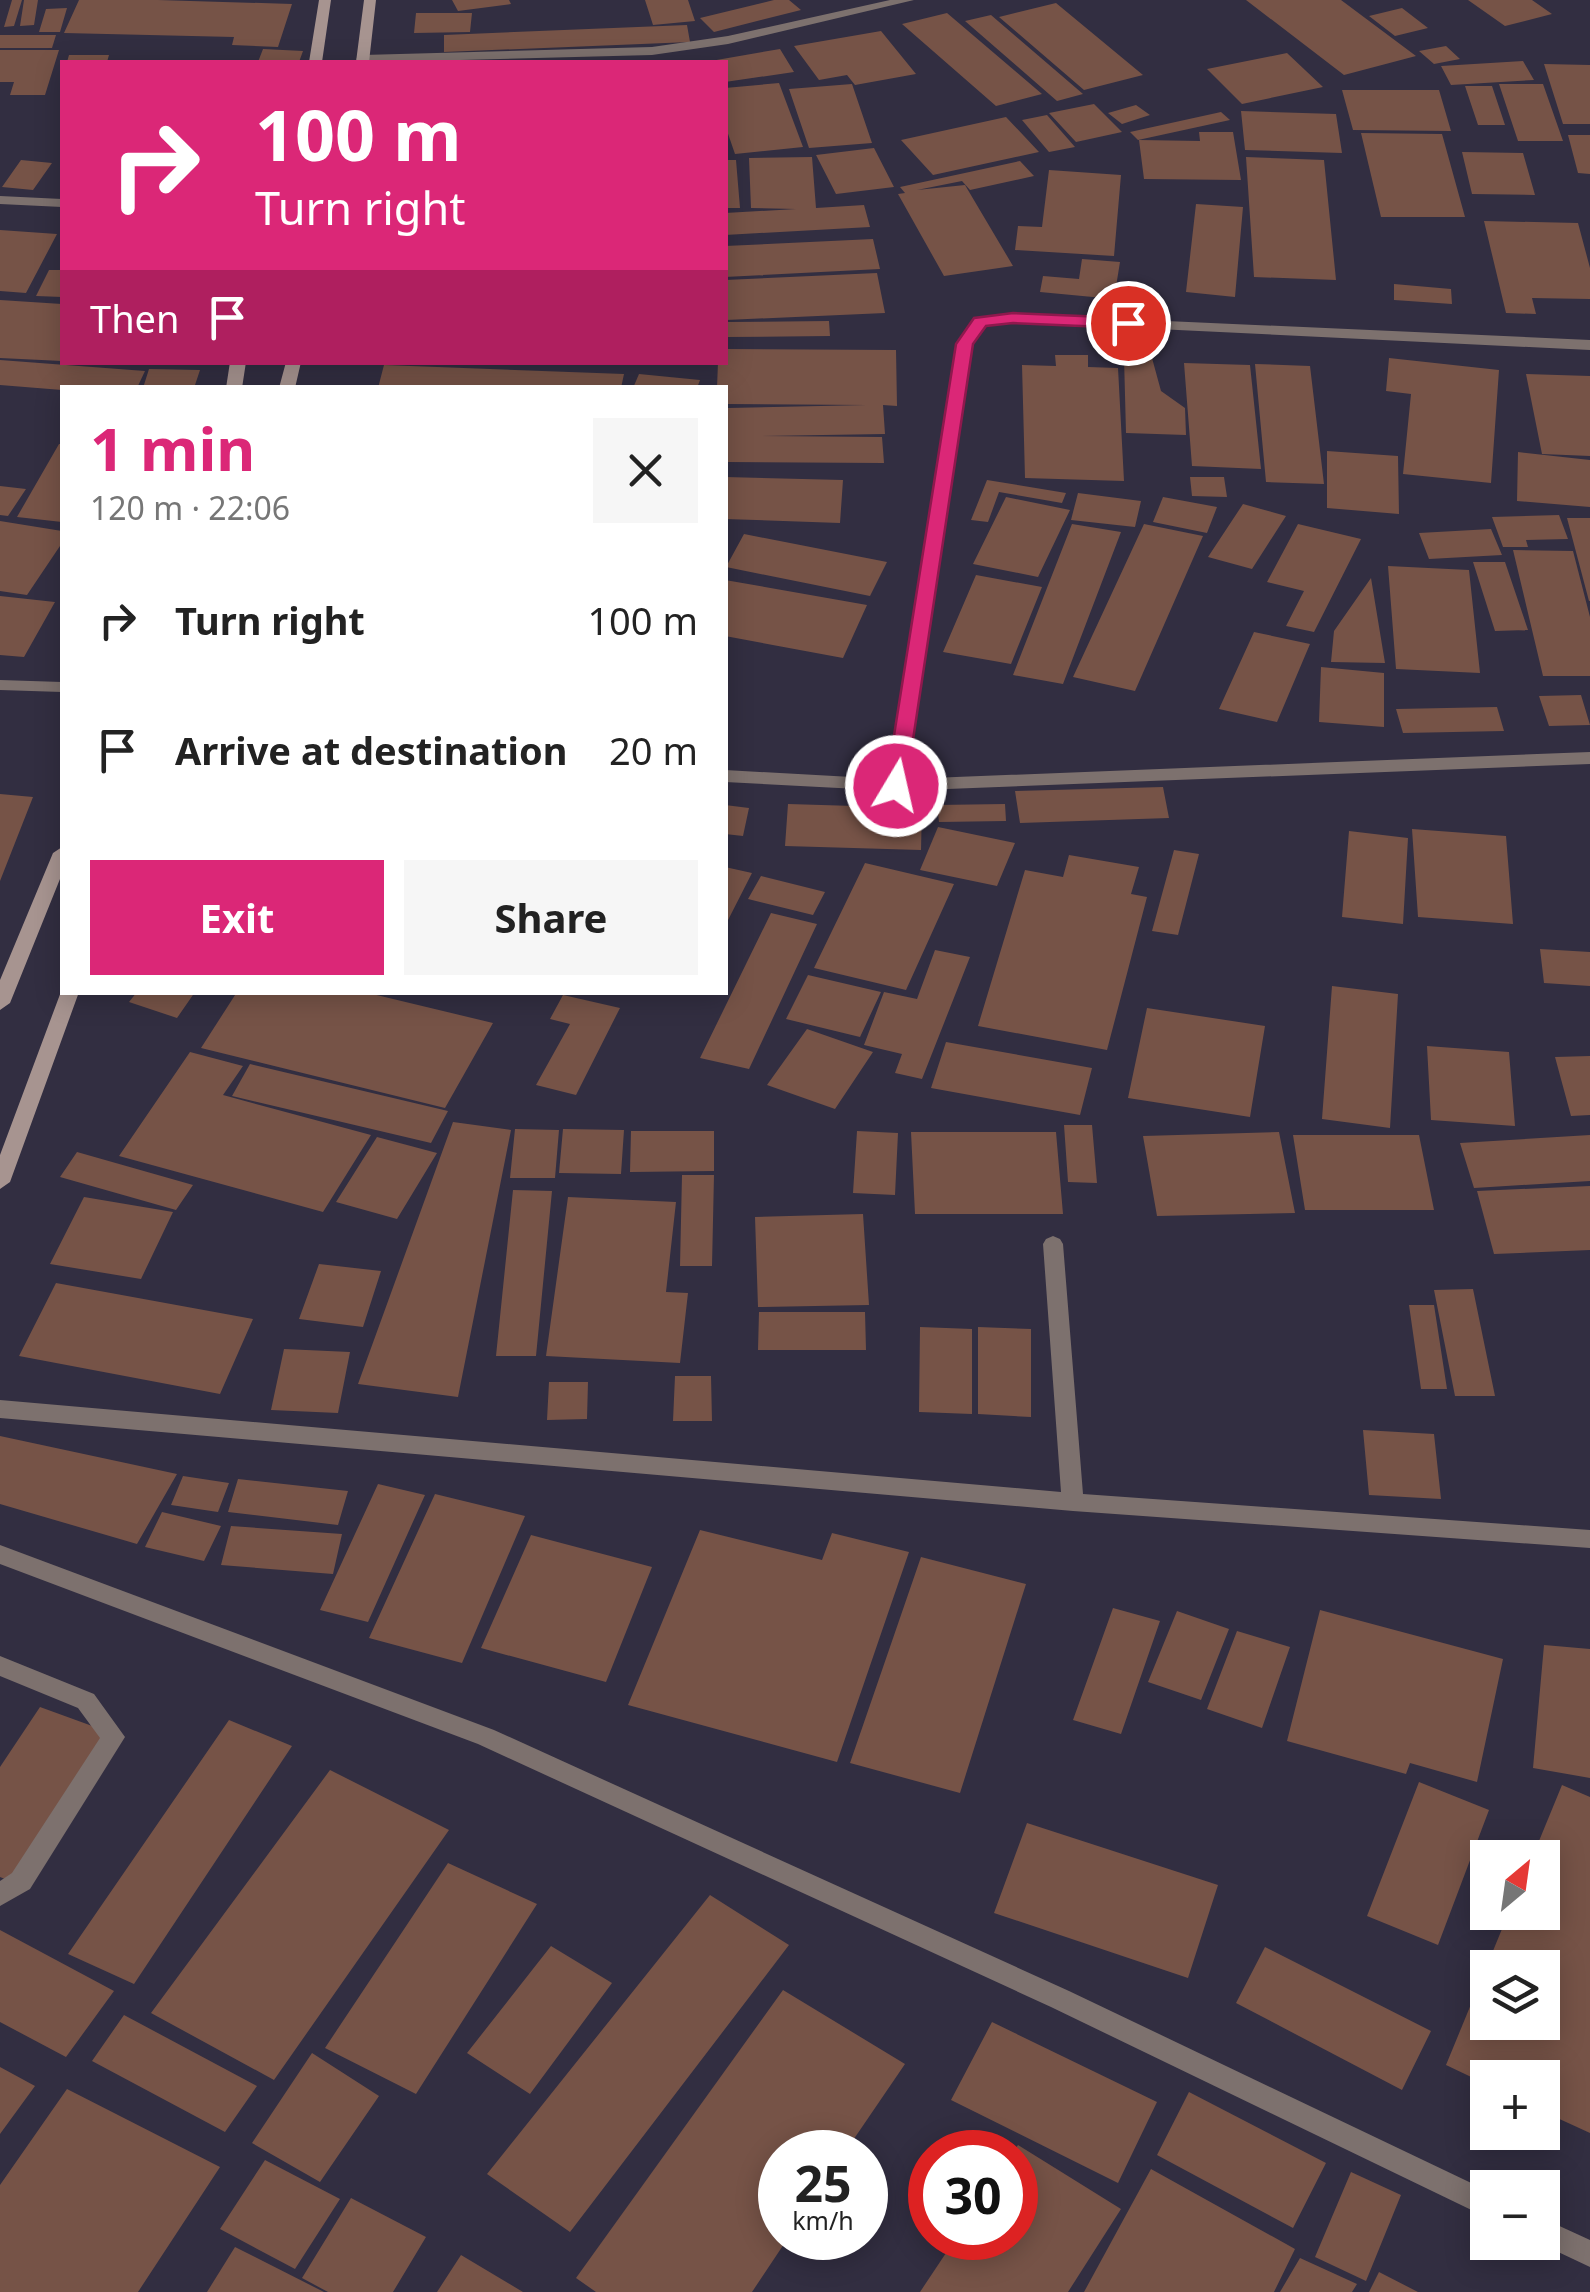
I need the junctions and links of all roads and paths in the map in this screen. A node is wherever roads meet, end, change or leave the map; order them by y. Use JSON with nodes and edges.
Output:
{"nodes":[{"id":1,"x":324,"y":0,"type":"edge"},
{"id":2,"x":370,"y":0,"type":"edge"},
{"id":3,"x":908,"y":0,"type":"edge"},
{"id":4,"x":315,"y":60,"type":"edge"},
{"id":5,"x":362,"y":60,"type":"edge"},
{"id":6,"x":388,"y":60,"type":"edge"},
{"id":7,"x":0,"y":200,"type":"edge"},
{"id":8,"x":60,"y":203,"type":"edge"},
{"id":9,"x":1590,"y":345,"type":"edge"},
{"id":10,"x":0,"y":685,"type":"edge"},
{"id":11,"x":60,"y":687,"type":"edge"},
{"id":12,"x":1590,"y":758,"type":"edge"},
{"id":13,"x":728,"y":776,"type":"edge"},
{"id":14,"x":896,"y":786,"type":"junction"},
{"id":15,"x":60,"y":857,"type":"edge"},
{"id":16,"x":69,"y":995,"type":"edge"},
{"id":17,"x":0,"y":1003,"type":"edge"},
{"id":18,"x":0,"y":1182,"type":"edge"},
{"id":19,"x":1052,"y":1244,"type":"dead end"},
{"id":20,"x":0,"y":1409,"type":"edge"},
{"id":21,"x":1073,"y":1502,"type":"junction"},
{"id":22,"x":1590,"y":1539,"type":"edge"},
{"id":23,"x":0,"y":1554,"type":"edge"},
{"id":24,"x":0,"y":1666,"type":"edge"},
{"id":25,"x":0,"y":1895,"type":"edge"},
{"id":26,"x":1470,"y":2196,"type":"edge"},
{"id":27,"x":1560,"y":2240,"type":"edge"},
{"id":28,"x":1590,"y":2254,"type":"edge"}],
"edges":[{"from":1,"to":4,"type":"main road"},
{"from":2,"to":5,"type":"main road"},
{"from":3,"to":6,"type":"street"},
{"from":7,"to":8,"type":"street"},
{"from":9,"to":14,"type":"street"},
{"from":10,"to":11,"type":"street"},
{"from":12,"to":14,"type":"street"},
{"from":13,"to":14,"type":"street"},
{"from":15,"to":17,"type":"main road"},
{"from":16,"to":18,"type":"main road"},
{"from":19,"to":21,"type":"street"},
{"from":20,"to":21,"type":"street"},
{"from":21,"to":22,"type":"street"},
{"from":23,"to":26,"type":"street"},
{"from":24,"to":25,"type":"street"},
{"from":27,"to":28,"type":"street"}]}
